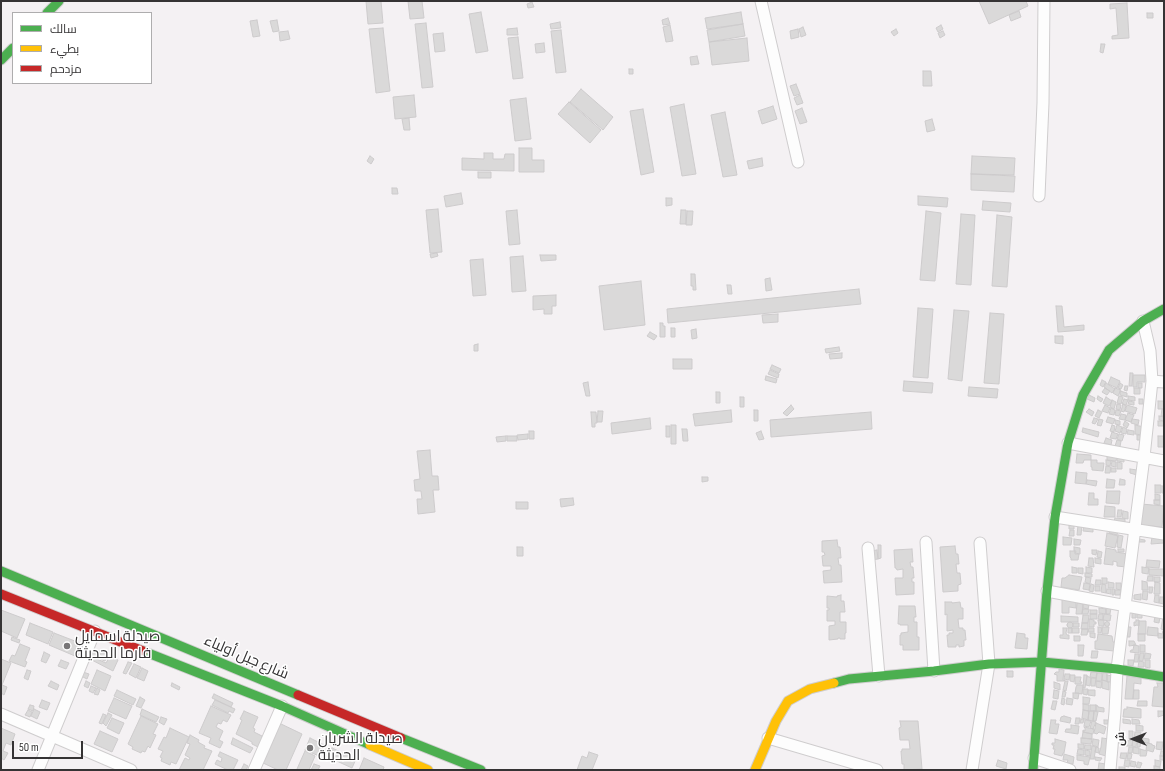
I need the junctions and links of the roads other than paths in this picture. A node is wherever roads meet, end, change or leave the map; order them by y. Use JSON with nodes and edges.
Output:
{"nodes":[{"id":1,"x":58,"y":1,"type":"edge"},
{"id":2,"x":761,"y":1,"type":"edge"},
{"id":3,"x":1044,"y":1,"type":"edge"},
{"id":4,"x":48,"y":12,"type":"edge"},
{"id":5,"x":12,"y":49,"type":"edge"},
{"id":6,"x":1,"y":60,"type":"edge"},
{"id":7,"x":798,"y":162,"type":"dead end"},
{"id":8,"x":1038,"y":196,"type":"dead end"},
{"id":9,"x":1164,"y":309,"type":"edge"},
{"id":10,"x":1143,"y":321,"type":"junction"},
{"id":11,"x":1152,"y":381,"type":"junction"},
{"id":12,"x":1164,"y":382,"type":"edge"},
{"id":13,"x":1068,"y":443,"type":"junction"},
{"id":14,"x":1144,"y":457,"type":"junction"},
{"id":15,"x":1164,"y":461,"type":"edge"},
{"id":16,"x":1055,"y":517,"type":"junction"},
{"id":17,"x":1134,"y":529,"type":"junction"},
{"id":18,"x":1164,"y":534,"type":"edge"},
{"id":19,"x":926,"y":542,"type":"dead end"},
{"id":20,"x":980,"y":543,"type":"dead end"},
{"id":21,"x":868,"y":548,"type":"dead end"},
{"id":22,"x":1,"y":570,"type":"edge"},
{"id":23,"x":1047,"y":591,"type":"junction"},
{"id":24,"x":1,"y":594,"type":"edge"},
{"id":25,"x":1126,"y":606,"type":"junction"},
{"id":26,"x":1164,"y":613,"type":"edge"},
{"id":27,"x":95,"y":631,"type":"junction"},
{"id":28,"x":1042,"y":662,"type":"junction"},
{"id":29,"x":989,"y":664,"type":"junction"},
{"id":30,"x":1117,"y":669,"type":"junction"},
{"id":31,"x":934,"y":671,"type":"junction"},
{"id":32,"x":879,"y":676,"type":"junction"},
{"id":33,"x":1164,"y":677,"type":"edge"},
{"id":34,"x":282,"y":706,"type":"junction"},
{"id":35,"x":1,"y":714,"type":"edge"},
{"id":36,"x":52,"y":735,"type":"junction"},
{"id":37,"x":768,"y":738,"type":"junction"},
{"id":38,"x":1034,"y":758,"type":"junction"},
{"id":39,"x":477,"y":769,"type":"edge"},
{"id":40,"x":38,"y":770,"type":"edge"},
{"id":41,"x":131,"y":770,"type":"edge"},
{"id":42,"x":254,"y":770,"type":"edge"},
{"id":43,"x":428,"y":770,"type":"edge"},
{"id":44,"x":755,"y":770,"type":"edge"},
{"id":45,"x":877,"y":770,"type":"edge"},
{"id":46,"x":972,"y":770,"type":"edge"},
{"id":47,"x":1033,"y":770,"type":"edge"},
{"id":48,"x":1070,"y":770,"type":"edge"},
{"id":49,"x":1110,"y":770,"type":"edge"}],
"edges":[{"from":1,"to":4,"type":"street"},
{"from":2,"to":7,"type":"street"},
{"from":3,"to":8,"type":"street"},
{"from":5,"to":6,"type":"street"},
{"from":9,"to":10,"type":"street"},
{"from":10,"to":11,"type":"street"},
{"from":10,"to":13,"type":"street"},
{"from":11,"to":12,"type":"street"},
{"from":11,"to":14,"type":"street"},
{"from":13,"to":14,"type":"street"},
{"from":13,"to":16,"type":"street"},
{"from":14,"to":15,"type":"street"},
{"from":14,"to":17,"type":"street"},
{"from":16,"to":17,"type":"street"},
{"from":16,"to":23,"type":"street"},
{"from":17,"to":18,"type":"street"},
{"from":17,"to":25,"type":"street"},
{"from":19,"to":31,"type":"street"},
{"from":20,"to":29,"type":"street"},
{"from":21,"to":32,"type":"street"},
{"from":22,"to":39,"type":"street","name":"شارع جبل أولياء"},
{"from":23,"to":25,"type":"street"},
{"from":23,"to":28,"type":"street"},
{"from":24,"to":27,"type":"street","name":"شارع جبل أولياء"},
{"from":25,"to":26,"type":"street"},
{"from":25,"to":30,"type":"street"},
{"from":27,"to":34,"type":"street","name":"شارع جبل أولياء"},
{"from":27,"to":36,"type":"street"},
{"from":28,"to":29,"type":"street"},
{"from":28,"to":30,"type":"street"},
{"from":28,"to":38,"type":"street"},
{"from":29,"to":31,"type":"street"},
{"from":29,"to":46,"type":"street"},
{"from":30,"to":33,"type":"street"},
{"from":30,"to":49,"type":"street"},
{"from":31,"to":32,"type":"street"},
{"from":32,"to":37,"type":"street"},
{"from":34,"to":42,"type":"street"},
{"from":34,"to":43,"type":"street","name":"شارع جبل أولياء"},
{"from":35,"to":36,"type":"street"},
{"from":36,"to":40,"type":"street"},
{"from":36,"to":41,"type":"street"},
{"from":37,"to":44,"type":"street"},
{"from":37,"to":45,"type":"street"},
{"from":38,"to":47,"type":"street"},
{"from":38,"to":48,"type":"street"}]}
